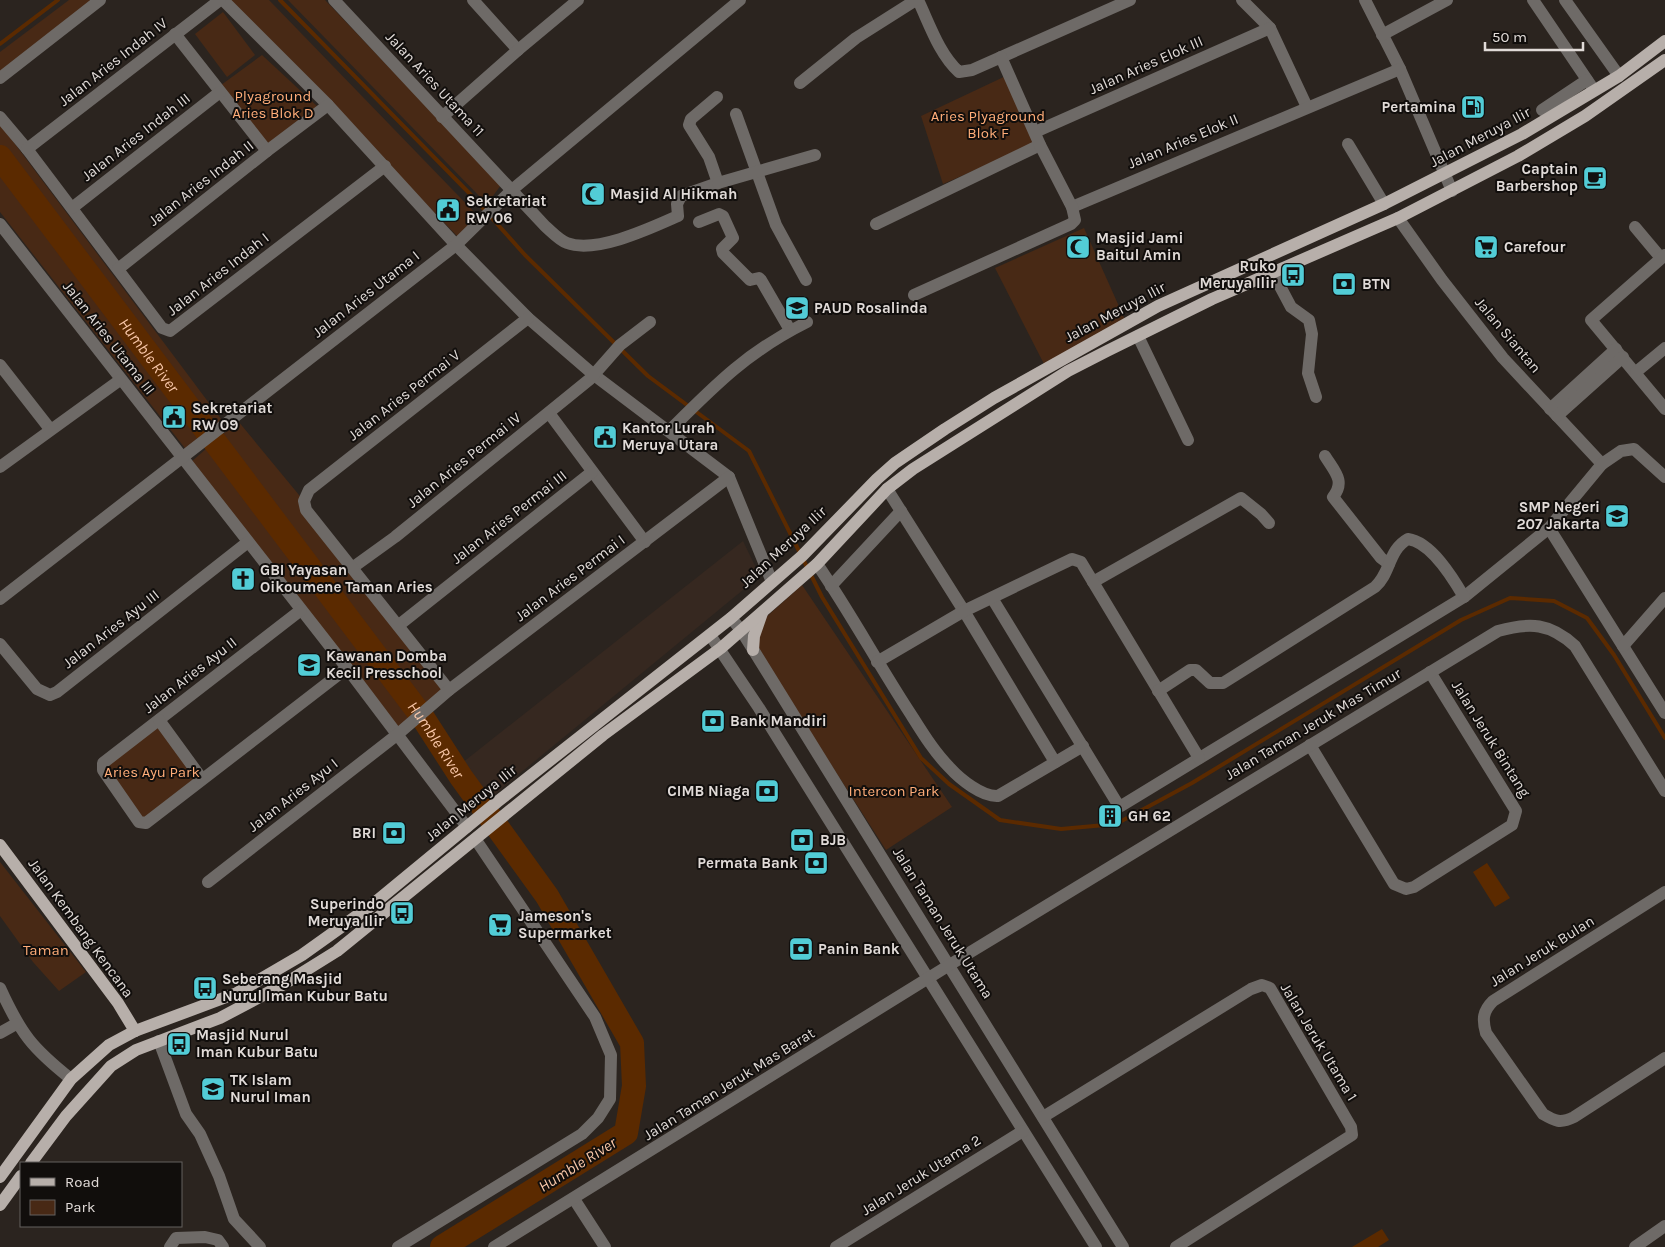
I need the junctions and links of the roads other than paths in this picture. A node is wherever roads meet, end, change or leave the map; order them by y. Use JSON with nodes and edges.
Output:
{"nodes":[{"id":1,"x":100,"y":0,"type":"edge"},
{"id":2,"x":221,"y":0,"type":"edge"},
{"id":3,"x":334,"y":0,"type":"edge"},
{"id":4,"x":473,"y":0,"type":"edge"},
{"id":5,"x":578,"y":0,"type":"edge"},
{"id":6,"x":740,"y":0,"type":"edge"},
{"id":7,"x":917,"y":0,"type":"edge"},
{"id":8,"x":1130,"y":0,"type":"edge"},
{"id":9,"x":1242,"y":0,"type":"edge"},
{"id":10,"x":1365,"y":0,"type":"edge"},
{"id":11,"x":1447,"y":0,"type":"edge"},
{"id":12,"x":1533,"y":0,"type":"edge"},
{"id":13,"x":1565,"y":0,"type":"edge"},
{"id":14,"x":1270,"y":28,"type":"junction"},
{"id":15,"x":175,"y":34,"type":"junction"},
{"id":16,"x":1382,"y":35,"type":"junction"},
{"id":17,"x":1665,"y":42,"type":"edge"},
{"id":18,"x":518,"y":50,"type":"junction"},
{"id":19,"x":1001,"y":57,"type":"junction"},
{"id":20,"x":1665,"y":60,"type":"edge"},
{"id":21,"x":1400,"y":69,"type":"junction"},
{"id":22,"x":1619,"y":76,"type":"junction"},
{"id":23,"x":0,"y":78,"type":"edge"},
{"id":24,"x":800,"y":83,"type":"dead end"},
{"id":25,"x":1591,"y":85,"type":"junction"},
{"id":26,"x":220,"y":92,"type":"junction"},
{"id":27,"x":717,"y":97,"type":"dead end"},
{"id":28,"x":328,"y":106,"type":"junction"},
{"id":29,"x":1307,"y":107,"type":"junction"},
{"id":30,"x":1542,"y":110,"type":"dead end"},
{"id":31,"x":736,"y":114,"type":"dead end"},
{"id":32,"x":0,"y":117,"type":"edge"},
{"id":33,"x":442,"y":117,"type":"junction"},
{"id":34,"x":1035,"y":132,"type":"junction"},
{"id":35,"x":1348,"y":144,"type":"dead end"},
{"id":36,"x":1040,"y":145,"type":"junction"},
{"id":37,"x":27,"y":149,"type":"junction"},
{"id":38,"x":267,"y":151,"type":"junction"},
{"id":39,"x":815,"y":155,"type":"dead end"},
{"id":40,"x":385,"y":166,"type":"junction"},
{"id":41,"x":756,"y":171,"type":"junction"},
{"id":42,"x":1445,"y":174,"type":"junction"},
{"id":43,"x":718,"y":183,"type":"junction"},
{"id":44,"x":513,"y":189,"type":"junction"},
{"id":45,"x":1452,"y":192,"type":"junction"},
{"id":46,"x":1384,"y":204,"type":"junction"},
{"id":47,"x":1072,"y":207,"type":"junction"},
{"id":48,"x":72,"y":208,"type":"junction"},
{"id":49,"x":1398,"y":218,"type":"junction"},
{"id":50,"x":699,"y":222,"type":"dead end"},
{"id":51,"x":0,"y":224,"type":"edge"},
{"id":52,"x":876,"y":224,"type":"dead end"},
{"id":53,"x":1635,"y":227,"type":"dead end"},
{"id":54,"x":456,"y":245,"type":"junction"},
{"id":55,"x":1663,"y":256,"type":"edge"},
{"id":56,"x":118,"y":269,"type":"junction"},
{"id":57,"x":1273,"y":273,"type":"junction"},
{"id":58,"x":806,"y":280,"type":"dead end"},
{"id":59,"x":914,"y":295,"type":"dead end"},
{"id":60,"x":1158,"y":306,"type":"junction"},
{"id":61,"x":528,"y":318,"type":"junction"},
{"id":62,"x":650,"y":322,"type":"dead end"},
{"id":63,"x":807,"y":322,"type":"dead end"},
{"id":64,"x":1164,"y":322,"type":"junction"},
{"id":65,"x":790,"y":330,"type":"junction"},
{"id":66,"x":1138,"y":336,"type":"junction"},
{"id":67,"x":1100,"y":337,"type":"junction"},
{"id":68,"x":1665,"y":348,"type":"edge"},
{"id":69,"x":1108,"y":351,"type":"junction"},
{"id":70,"x":1619,"y":353,"type":"junction"},
{"id":71,"x":0,"y":365,"type":"edge"},
{"id":72,"x":596,"y":372,"type":"junction"},
{"id":73,"x":1636,"y":372,"type":"junction"},
{"id":74,"x":120,"y":380,"type":"junction"},
{"id":75,"x":1316,"y":397,"type":"dead end"},
{"id":76,"x":1665,"y":409,"type":"edge"},
{"id":77,"x":1554,"y":412,"type":"junction"},
{"id":78,"x":549,"y":413,"type":"junction"},
{"id":79,"x":673,"y":427,"type":"junction"},
{"id":80,"x":50,"y":429,"type":"junction"},
{"id":81,"x":1188,"y":440,"type":"dead end"},
{"id":82,"x":1325,"y":456,"type":"dead end"},
{"id":83,"x":182,"y":457,"type":"junction"},
{"id":84,"x":1602,"y":464,"type":"junction"},
{"id":85,"x":0,"y":467,"type":"edge"},
{"id":86,"x":592,"y":472,"type":"junction"},
{"id":87,"x":729,"y":477,"type":"junction"},
{"id":88,"x":1665,"y":477,"type":"edge"},
{"id":89,"x":887,"y":489,"type":"junction"},
{"id":90,"x":901,"y":511,"type":"junction"},
{"id":91,"x":1269,"y":523,"type":"dead end"},
{"id":92,"x":1549,"y":528,"type":"junction"},
{"id":93,"x":248,"y":542,"type":"junction"},
{"id":94,"x":645,"y":542,"type":"junction"},
{"id":95,"x":1389,"y":564,"type":"junction"},
{"id":96,"x":813,"y":567,"type":"junction"},
{"id":97,"x":352,"y":568,"type":"junction"},
{"id":98,"x":777,"y":578,"type":"junction"},
{"id":99,"x":1093,"y":582,"type":"junction"},
{"id":100,"x":832,"y":586,"type":"junction"},
{"id":101,"x":1464,"y":596,"type":"junction"},
{"id":102,"x":992,"y":598,"type":"junction"},
{"id":103,"x":1665,"y":598,"type":"edge"},
{"id":104,"x":0,"y":599,"type":"edge"},
{"id":105,"x":300,"y":610,"type":"junction"},
{"id":106,"x":763,"y":611,"type":"junction"},
{"id":107,"x":964,"y":611,"type":"junction"},
{"id":108,"x":731,"y":618,"type":"junction"},
{"id":109,"x":399,"y":625,"type":"junction"},
{"id":110,"x":741,"y":630,"type":"junction"},
{"id":111,"x":710,"y":635,"type":"junction"},
{"id":112,"x":0,"y":644,"type":"edge"},
{"id":113,"x":1623,"y":646,"type":"junction"},
{"id":114,"x":721,"y":648,"type":"junction"},
{"id":115,"x":753,"y":650,"type":"junction"},
{"id":116,"x":877,"y":662,"type":"junction"},
{"id":117,"x":347,"y":668,"type":"junction"},
{"id":118,"x":1430,"y":672,"type":"junction"},
{"id":119,"x":449,"y":690,"type":"junction"},
{"id":120,"x":1158,"y":691,"type":"junction"},
{"id":121,"x":432,"y":706,"type":"joint"},
{"id":122,"x":1665,"y":713,"type":"edge"},
{"id":123,"x":159,"y":720,"type":"junction"},
{"id":124,"x":403,"y":730,"type":"junction"},
{"id":125,"x":1310,"y":745,"type":"junction"},
{"id":126,"x":1083,"y":746,"type":"junction"},
{"id":127,"x":1199,"y":758,"type":"junction"},
{"id":128,"x":1056,"y":762,"type":"junction"},
{"id":129,"x":202,"y":778,"type":"junction"},
{"id":130,"x":1665,"y":792,"type":"edge"},
{"id":131,"x":467,"y":827,"type":"junction"},
{"id":132,"x":476,"y":840,"type":"junction"},
{"id":133,"x":0,"y":845,"type":"edge"},
{"id":134,"x":208,"y":882,"type":"dead end"},
{"id":135,"x":1665,"y":892,"type":"edge"},
{"id":136,"x":950,"y":965,"type":"junction"},
{"id":137,"x":929,"y":979,"type":"junction"},
{"id":138,"x":0,"y":988,"type":"edge"},
{"id":139,"x":16,"y":1024,"type":"junction"},
{"id":140,"x":135,"y":1031,"type":"junction"},
{"id":141,"x":0,"y":1033,"type":"edge"},
{"id":142,"x":159,"y":1041,"type":"junction"},
{"id":143,"x":1665,"y":1058,"type":"edge"},
{"id":144,"x":71,"y":1079,"type":"junction"},
{"id":145,"x":51,"y":1104,"type":"junction"},
{"id":146,"x":66,"y":1116,"type":"junction"},
{"id":147,"x":1044,"y":1117,"type":"junction"},
{"id":148,"x":1023,"y":1131,"type":"junction"},
{"id":149,"x":32,"y":1162,"type":"edge"},
{"id":150,"x":20,"y":1177,"type":"edge"},
{"id":151,"x":0,"y":1178,"type":"edge"},
{"id":152,"x":574,"y":1199,"type":"junction"},
{"id":153,"x":0,"y":1205,"type":"edge"},
{"id":154,"x":1665,"y":1226,"type":"edge"},
{"id":155,"x":203,"y":1242,"type":"edge"},
{"id":156,"x":170,"y":1247,"type":"edge"},
{"id":157,"x":223,"y":1247,"type":"edge"},
{"id":158,"x":260,"y":1247,"type":"edge"},
{"id":159,"x":398,"y":1247,"type":"edge"},
{"id":160,"x":494,"y":1247,"type":"edge"},
{"id":161,"x":605,"y":1247,"type":"edge"},
{"id":162,"x":836,"y":1247,"type":"edge"},
{"id":163,"x":1096,"y":1247,"type":"edge"},
{"id":164,"x":1123,"y":1247,"type":"edge"},
{"id":165,"x":1176,"y":1247,"type":"edge"},
{"id":166,"x":1635,"y":1247,"type":"edge"}],
"edges":[{"from":1,"to":23,"type":"street"},
{"from":2,"to":15,"type":"street","name":"Jalan Aries Indah IV"},
{"from":2,"to":28,"type":"street"},
{"from":3,"to":33,"type":"street","name":"Jalan Aries Utama 11"},
{"from":4,"to":18,"type":"street"},
{"from":5,"to":18,"type":"street"},
{"from":6,"to":44,"type":"street","name":"Jalan Aries Utama I"},
{"from":7,"to":19,"type":"street"},
{"from":7,"to":24,"type":"street"},
{"from":8,"to":19,"type":"street"},
{"from":9,"to":14,"type":"street"},
{"from":10,"to":16,"type":"street"},
{"from":11,"to":16,"type":"street"},
{"from":12,"to":25,"type":"street"},
{"from":13,"to":22,"type":"street"},
{"from":14,"to":29,"type":"street"},
{"from":14,"to":34,"type":"street","name":"Jalan Aries Elok III"},
{"from":15,"to":26,"type":"street"},
{"from":15,"to":37,"type":"street","name":"Jalan Aries Indah IV"},
{"from":16,"to":21,"type":"street"},
{"from":17,"to":22,"type":"main road","name":"Jalan Meruya Ilir"},
{"from":18,"to":33,"type":"street"},
{"from":19,"to":34,"type":"street"},
{"from":20,"to":45,"type":"main road","name":"Jalan Meruya Ilir"},
{"from":21,"to":29,"type":"street","name":"Jalan Aries Elok II"},
{"from":21,"to":42,"type":"street"},
{"from":22,"to":25,"type":"main road","name":"Jalan Meruya Ilir"},
{"from":25,"to":30,"type":"street"},
{"from":25,"to":42,"type":"main road","name":"Jalan Meruya Ilir"},
{"from":26,"to":38,"type":"street"},
{"from":26,"to":48,"type":"street","name":"Jalan Aries Indah III"},
{"from":27,"to":43,"type":"street"},
{"from":28,"to":38,"type":"street","name":"Jalan Aries Indah II"},
{"from":28,"to":40,"type":"street"},
{"from":29,"to":47,"type":"street","name":"Jalan Aries Elok II"},
{"from":31,"to":41,"type":"street"},
{"from":32,"to":37,"type":"street","name":"Jalan Aries Indah I"},
{"from":33,"to":44,"type":"street","name":"Jalan Aries Utama 11"},
{"from":34,"to":36,"type":"street"},
{"from":35,"to":46,"type":"street"},
{"from":36,"to":47,"type":"street"},
{"from":36,"to":52,"type":"street"},
{"from":37,"to":48,"type":"street","name":"Jalan Aries Indah I"},
{"from":38,"to":56,"type":"street","name":"Jalan Aries Indah II"},
{"from":39,"to":41,"type":"street"},
{"from":40,"to":54,"type":"street"},
{"from":40,"to":56,"type":"street","name":"Jalan Aries Indah I"},
{"from":41,"to":43,"type":"street"},
{"from":41,"to":58,"type":"street"},
{"from":42,"to":45,"type":"street"},
{"from":42,"to":46,"type":"main road","name":"Jalan Meruya Ilir"},
{"from":43,"to":44,"type":"street","name":"Jalan Aries Utama 11"},
{"from":44,"to":54,"type":"street","name":"Jalan Aries Utama I"},
{"from":45,"to":49,"type":"main road","name":"Jalan Meruya Ilir"},
{"from":46,"to":60,"type":"main road","name":"Jalan Meruya Ilir"},
{"from":47,"to":59,"type":"street"},
{"from":48,"to":56,"type":"street","name":"Jalan Aries Indah I"},
{"from":49,"to":57,"type":"main road","name":"Jalan Meruya Ilir"},
{"from":49,"to":77,"type":"street","name":"Jalan Siantan"},
{"from":50,"to":65,"type":"street"},
{"from":51,"to":74,"type":"street","name":"Jalan Aries Utama III"},
{"from":53,"to":55,"type":"street"},
{"from":54,"to":61,"type":"street"},
{"from":54,"to":83,"type":"street","name":"Jalan Aries Utama I"},
{"from":55,"to":70,"type":"street"},
{"from":57,"to":64,"type":"main road","name":"Jalan Meruya Ilir"},
{"from":57,"to":75,"type":"street"},
{"from":60,"to":64,"type":"main road"},
{"from":60,"to":67,"type":"main road","name":"Jalan Meruya Ilir"},
{"from":61,"to":72,"type":"street"},
{"from":61,"to":97,"type":"street","name":"Jalan Aries Permai V"},
{"from":62,"to":72,"type":"street","name":"Jalan Aries Permai IV"},
{"from":63,"to":65,"type":"street"},
{"from":64,"to":66,"type":"main road","name":"Jalan Meruya Ilir"},
{"from":65,"to":79,"type":"street"},
{"from":66,"to":69,"type":"main road","name":"Jalan Meruya Ilir"},
{"from":66,"to":81,"type":"street"},
{"from":67,"to":69,"type":"main road"},
{"from":67,"to":98,"type":"main road","name":"Jalan Meruya Ilir"},
{"from":68,"to":73,"type":"street"},
{"from":69,"to":89,"type":"main road","name":"Jalan Meruya Ilir"},
{"from":70,"to":73,"type":"street"},
{"from":70,"to":77,"type":"street"},
{"from":71,"to":80,"type":"street"},
{"from":72,"to":78,"type":"street","name":"Jalan Aries Permai IV"},
{"from":72,"to":79,"type":"street"},
{"from":73,"to":76,"type":"street"},
{"from":74,"to":80,"type":"street"},
{"from":74,"to":83,"type":"street","name":"Jalan Aries Utama III"},
{"from":77,"to":84,"type":"street","name":"Jalan Siantan"},
{"from":78,"to":86,"type":"street"},
{"from":78,"to":97,"type":"street","name":"Jalan Aries Permai IV"},
{"from":79,"to":87,"type":"street"},
{"from":80,"to":85,"type":"street"},
{"from":82,"to":95,"type":"street"},
{"from":83,"to":93,"type":"street","name":"Jalan Aries Utama III"},
{"from":83,"to":104,"type":"street","name":"Jalan Aries Utama I"},
{"from":84,"to":88,"type":"street"},
{"from":84,"to":92,"type":"street"},
{"from":86,"to":94,"type":"street"},
{"from":86,"to":109,"type":"street","name":"Jalan Aries Permai III"},
{"from":87,"to":94,"type":"street","name":"Jalan Aries Permai I"},
{"from":87,"to":98,"type":"street"},
{"from":89,"to":90,"type":"street"},
{"from":89,"to":96,"type":"main road","name":"Jalan Meruya Ilir"},
{"from":90,"to":100,"type":"street"},
{"from":90,"to":107,"type":"street"},
{"from":91,"to":99,"type":"street"},
{"from":92,"to":101,"type":"street"},
{"from":92,"to":113,"type":"street"},
{"from":93,"to":105,"type":"street","name":"Jalan Aries Utama III"},
{"from":93,"to":112,"type":"street","name":"Jalan Aries Ayu III"},
{"from":94,"to":119,"type":"street","name":"Jalan Aries Permai I"},
{"from":95,"to":101,"type":"street"},
{"from":95,"to":120,"type":"street"},
{"from":96,"to":100,"type":"street"},
{"from":96,"to":106,"type":"main road","name":"Jalan Meruya Ilir"},
{"from":97,"to":109,"type":"street"},
{"from":98,"to":108,"type":"main road","name":"Jalan Meruya Ilir"},
{"from":99,"to":102,"type":"street"},
{"from":99,"to":120,"type":"street"},
{"from":100,"to":116,"type":"street"},
{"from":101,"to":127,"type":"street"},
{"from":102,"to":107,"type":"street"},
{"from":102,"to":126,"type":"street"},
{"from":103,"to":113,"type":"street"},
{"from":105,"to":117,"type":"street","name":"Jalan Aries Utama III"},
{"from":105,"to":123,"type":"street","name":"Jalan Aries Ayu II"},
{"from":106,"to":110,"type":"main road","name":"Jalan Meruya Ilir"},
{"from":106,"to":115,"type":"main road"},
{"from":107,"to":116,"type":"street"},
{"from":107,"to":128,"type":"street"},
{"from":108,"to":110,"type":"street","name":"Jalan Taman Jeruk Utama"},
{"from":108,"to":111,"type":"main road","name":"Jalan Meruya Ilir"},
{"from":109,"to":119,"type":"street"},
{"from":110,"to":114,"type":"main road","name":"Jalan Meruya Ilir"},
{"from":110,"to":115,"type":"street","name":"Jalan Taman Jeruk Utama"},
{"from":111,"to":114,"type":"street"},
{"from":111,"to":131,"type":"main road","name":"Jalan Meruya Ilir"},
{"from":113,"to":122,"type":"street"},
{"from":114,"to":132,"type":"main road","name":"Jalan Meruya Ilir"},
{"from":114,"to":137,"type":"street"},
{"from":115,"to":136,"type":"street","name":"Jalan Taman Jeruk Utama"},
{"from":116,"to":128,"type":"street"},
{"from":117,"to":124,"type":"street","name":"Jalan Aries Utama III"},
{"from":117,"to":129,"type":"street"},
{"from":118,"to":125,"type":"street","name":"Jalan Taman Jeruk Mas Timur"},
{"from":118,"to":125,"type":"street","name":"Jalan Jeruk Bintang"},
{"from":118,"to":130,"type":"street","name":"Jalan Taman Jeruk Mas Timur"},
{"from":119,"to":121,"type":"street","name":"Jalan Aries Permai I"},
{"from":120,"to":127,"type":"street"},
{"from":121,"to":124,"type":"street","name":"Jalan Aries Ayu I"},
{"from":123,"to":129,"type":"street"},
{"from":123,"to":129,"type":"street","name":"Jalan Aries Ayu II"},
{"from":124,"to":131,"type":"street","name":"Jalan Aries Utama III"},
{"from":124,"to":134,"type":"street","name":"Jalan Aries Ayu I"},
{"from":125,"to":136,"type":"street","name":"Jalan Taman Jeruk Mas Timur"},
{"from":126,"to":127,"type":"street"},
{"from":126,"to":128,"type":"street"},
{"from":131,"to":140,"type":"main road","name":"Jalan Meruya Ilir"},
{"from":132,"to":142,"type":"main road","name":"Jalan Meruya Ilir"},
{"from":132,"to":159,"type":"street"},
{"from":133,"to":140,"type":"main road","name":"Jalan Kembang Kencana"},
{"from":135,"to":143,"type":"street","name":"Jalan Jeruk Bulan"},
{"from":136,"to":137,"type":"street","name":"Jalan Taman Jeruk Mas Timur"},
{"from":136,"to":147,"type":"street","name":"Jalan Taman Jeruk Utama"},
{"from":137,"to":148,"type":"street"},
{"from":137,"to":152,"type":"street","name":"Jalan Taman Jeruk Mas Barat"},
{"from":138,"to":139,"type":"street"},
{"from":139,"to":141,"type":"street"},
{"from":139,"to":144,"type":"street"},
{"from":140,"to":144,"type":"main road","name":"Jalan Meruya Ilir"},
{"from":142,"to":146,"type":"main road","name":"Jalan Meruya Ilir"},
{"from":142,"to":158,"type":"street"},
{"from":144,"to":145,"type":"main road","name":"Jalan Meruya Ilir"},
{"from":145,"to":146,"type":"main road"},
{"from":145,"to":151,"type":"main road","name":"Jalan Meruya Ilir"},
{"from":146,"to":149,"type":"main road","name":"Jalan Meruya Ilir"},
{"from":147,"to":164,"type":"street","name":"Jalan Taman Jeruk Utama"},
{"from":147,"to":165,"type":"street","name":"Jalan Jeruk Utama 1"},
{"from":148,"to":162,"type":"street","name":"Jalan Jeruk Utama 2"},
{"from":148,"to":163,"type":"street"},
{"from":150,"to":153,"type":"main road"},
{"from":152,"to":160,"type":"street","name":"Jalan Taman Jeruk Mas Barat"},
{"from":152,"to":161,"type":"street"},
{"from":154,"to":166,"type":"street"},
{"from":155,"to":156,"type":"street"},
{"from":155,"to":157,"type":"street"}]}
